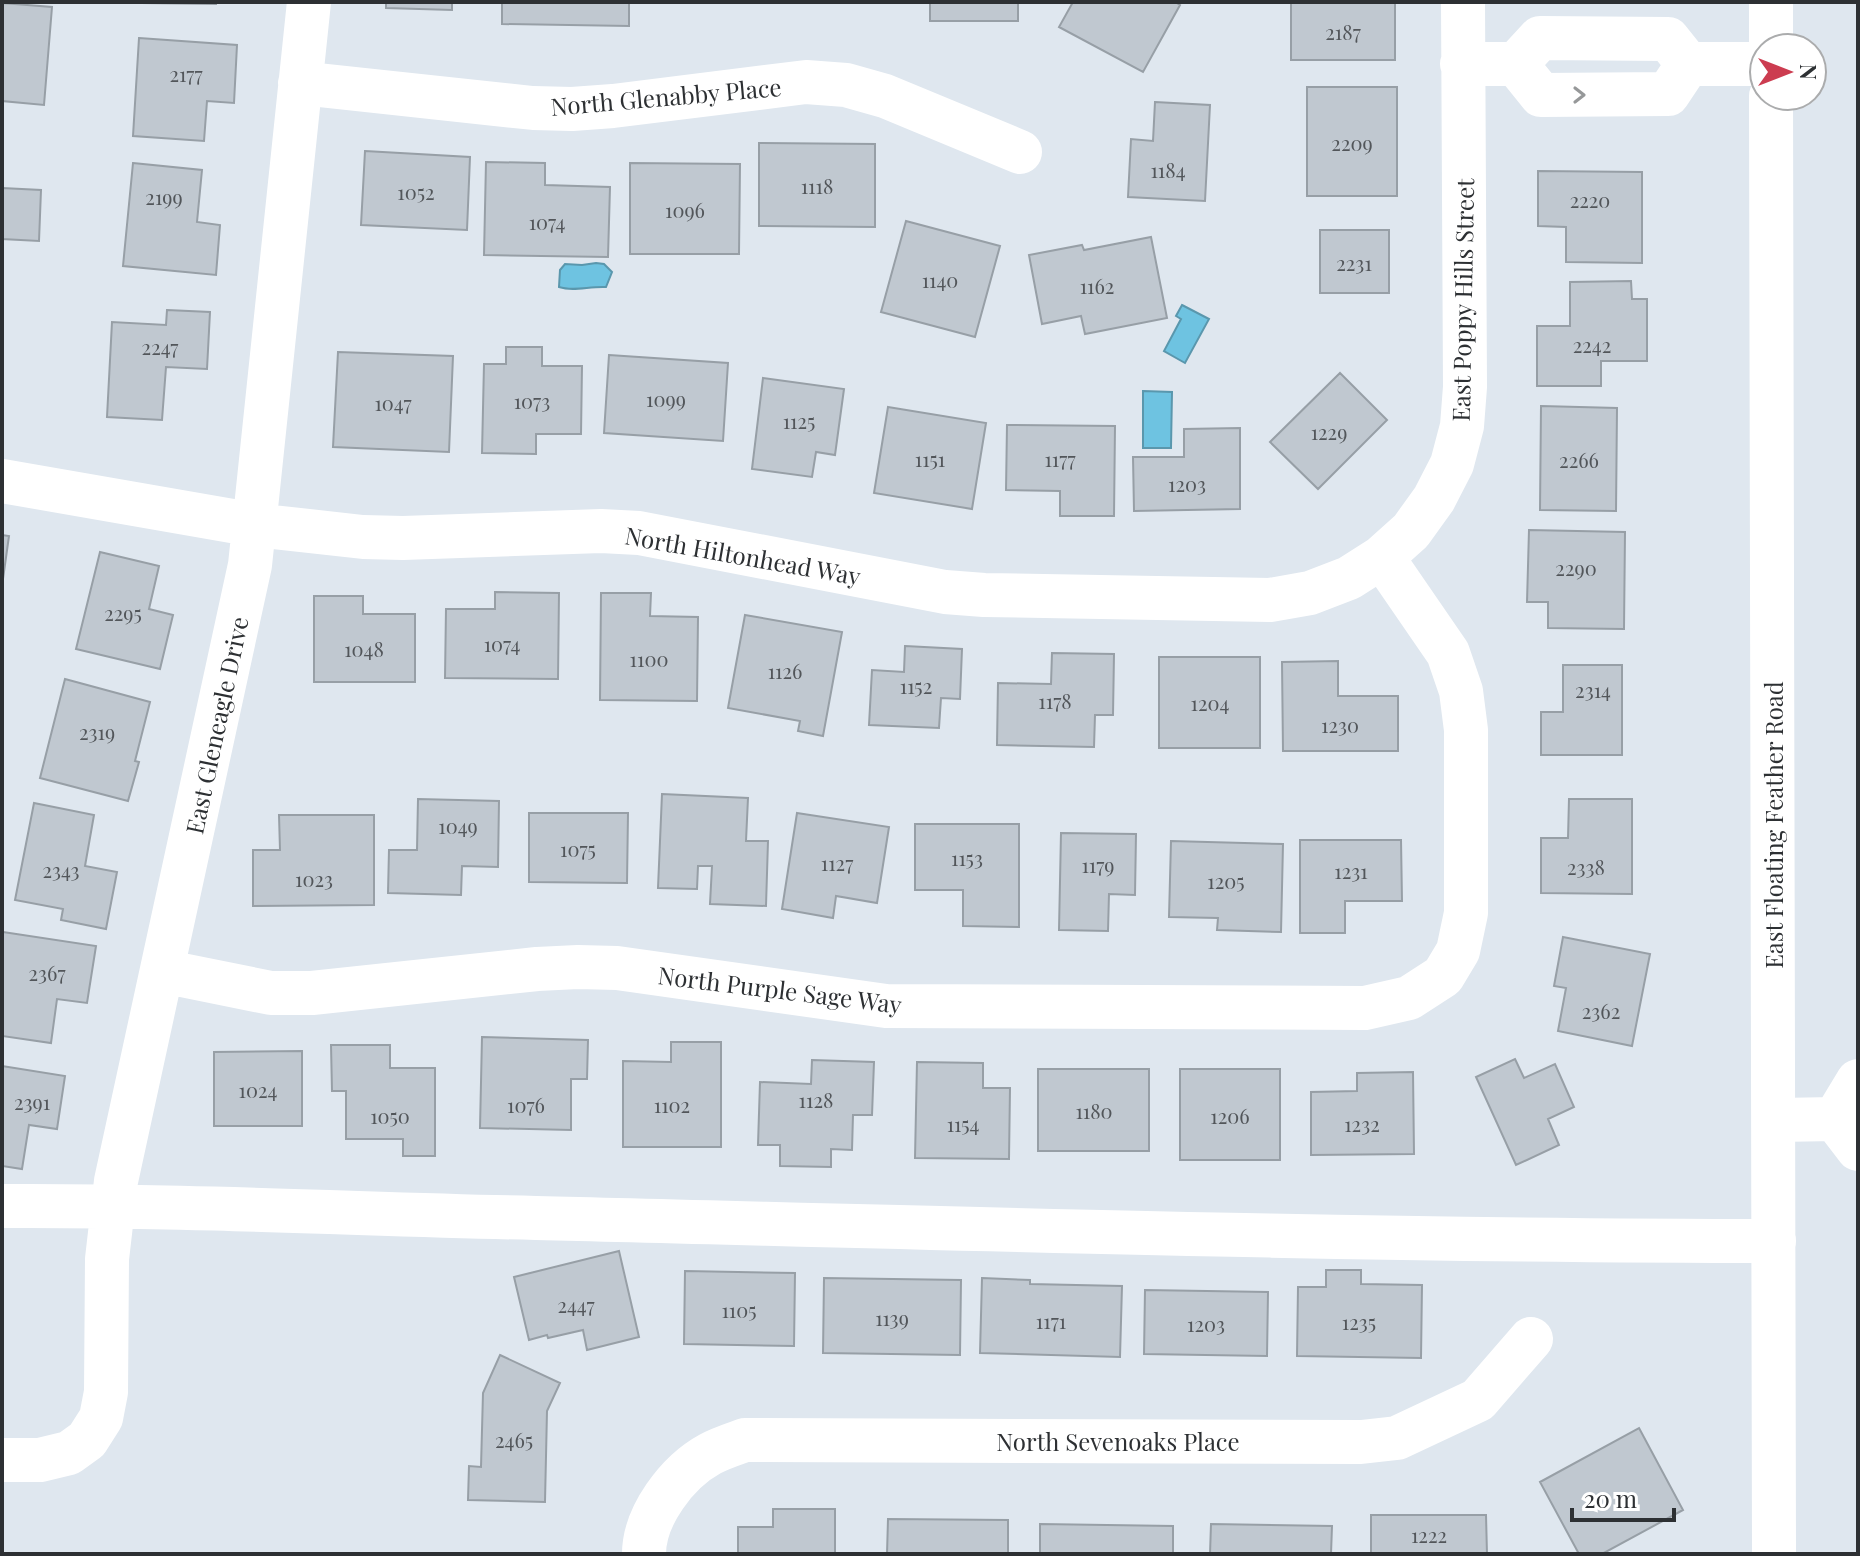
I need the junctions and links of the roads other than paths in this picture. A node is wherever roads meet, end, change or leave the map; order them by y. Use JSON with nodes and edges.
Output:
{"nodes":[{"id":1,"x":309,"y":2,"type":"edge"},
{"id":2,"x":1463,"y":2,"type":"edge"},
{"id":3,"x":1771,"y":2,"type":"edge"},
{"id":4,"x":1771,"y":32,"type":"edge"},
{"id":5,"x":1462,"y":64,"type":"junction"},
{"id":6,"x":1748,"y":64,"type":"edge"},
{"id":7,"x":300,"y":83,"type":"junction"},
{"id":8,"x":1771,"y":112,"type":"edge"},
{"id":9,"x":1020,"y":152,"type":"dead end"},
{"id":10,"x":2,"y":481,"type":"edge"},
{"id":11,"x":255,"y":525,"type":"junction"},
{"id":12,"x":1382,"y":557,"type":"junction"},
{"id":13,"x":162,"y":971,"type":"junction"},
{"id":14,"x":1858,"y":1081,"type":"edge"},
{"id":15,"x":1774,"y":1120,"type":"junction"},
{"id":16,"x":1847,"y":1134,"type":"edge"},
{"id":17,"x":2,"y":1206,"type":"edge"},
{"id":18,"x":112,"y":1206,"type":"junction"},
{"id":19,"x":1774,"y":1241,"type":"junction"},
{"id":20,"x":1531,"y":1339,"type":"dead end"},
{"id":21,"x":2,"y":1460,"type":"edge"},
{"id":22,"x":644,"y":1554,"type":"edge"},
{"id":23,"x":1774,"y":1554,"type":"edge"}],
"edges":[{"from":1,"to":7,"type":"street","name":"East Gleneagle Drive"},
{"from":2,"to":5,"type":"street","name":"East Poppy Hills Street"},
{"from":3,"to":4,"type":"street"},
{"from":5,"to":6,"type":"street"},
{"from":5,"to":12,"type":"street","name":"East Poppy Hills Street"},
{"from":7,"to":9,"type":"street","name":"North Glenabby Place"},
{"from":7,"to":11,"type":"street","name":"East Gleneagle Drive"},
{"from":8,"to":15,"type":"street","name":"East Floating Feather Road"},
{"from":10,"to":11,"type":"street","name":"North Hiltonhead Way"},
{"from":11,"to":12,"type":"street","name":"North Hiltonhead Way"},
{"from":11,"to":13,"type":"street","name":"East Gleneagle Drive"},
{"from":12,"to":13,"type":"street","name":"North Purple Sage Way"},
{"from":13,"to":18,"type":"street","name":"East Gleneagle Drive"},
{"from":14,"to":16,"type":"street"},
{"from":15,"to":16,"type":"street"},
{"from":15,"to":19,"type":"street","name":"East Floating Feather Road"},
{"from":17,"to":18,"type":"street"},
{"from":18,"to":19,"type":"street"},
{"from":18,"to":21,"type":"street","name":"East Gleneagle Drive"},
{"from":19,"to":23,"type":"street","name":"East Floating Feather Road"},
{"from":20,"to":22,"type":"street","name":"North Sevenoaks Place"}]}
